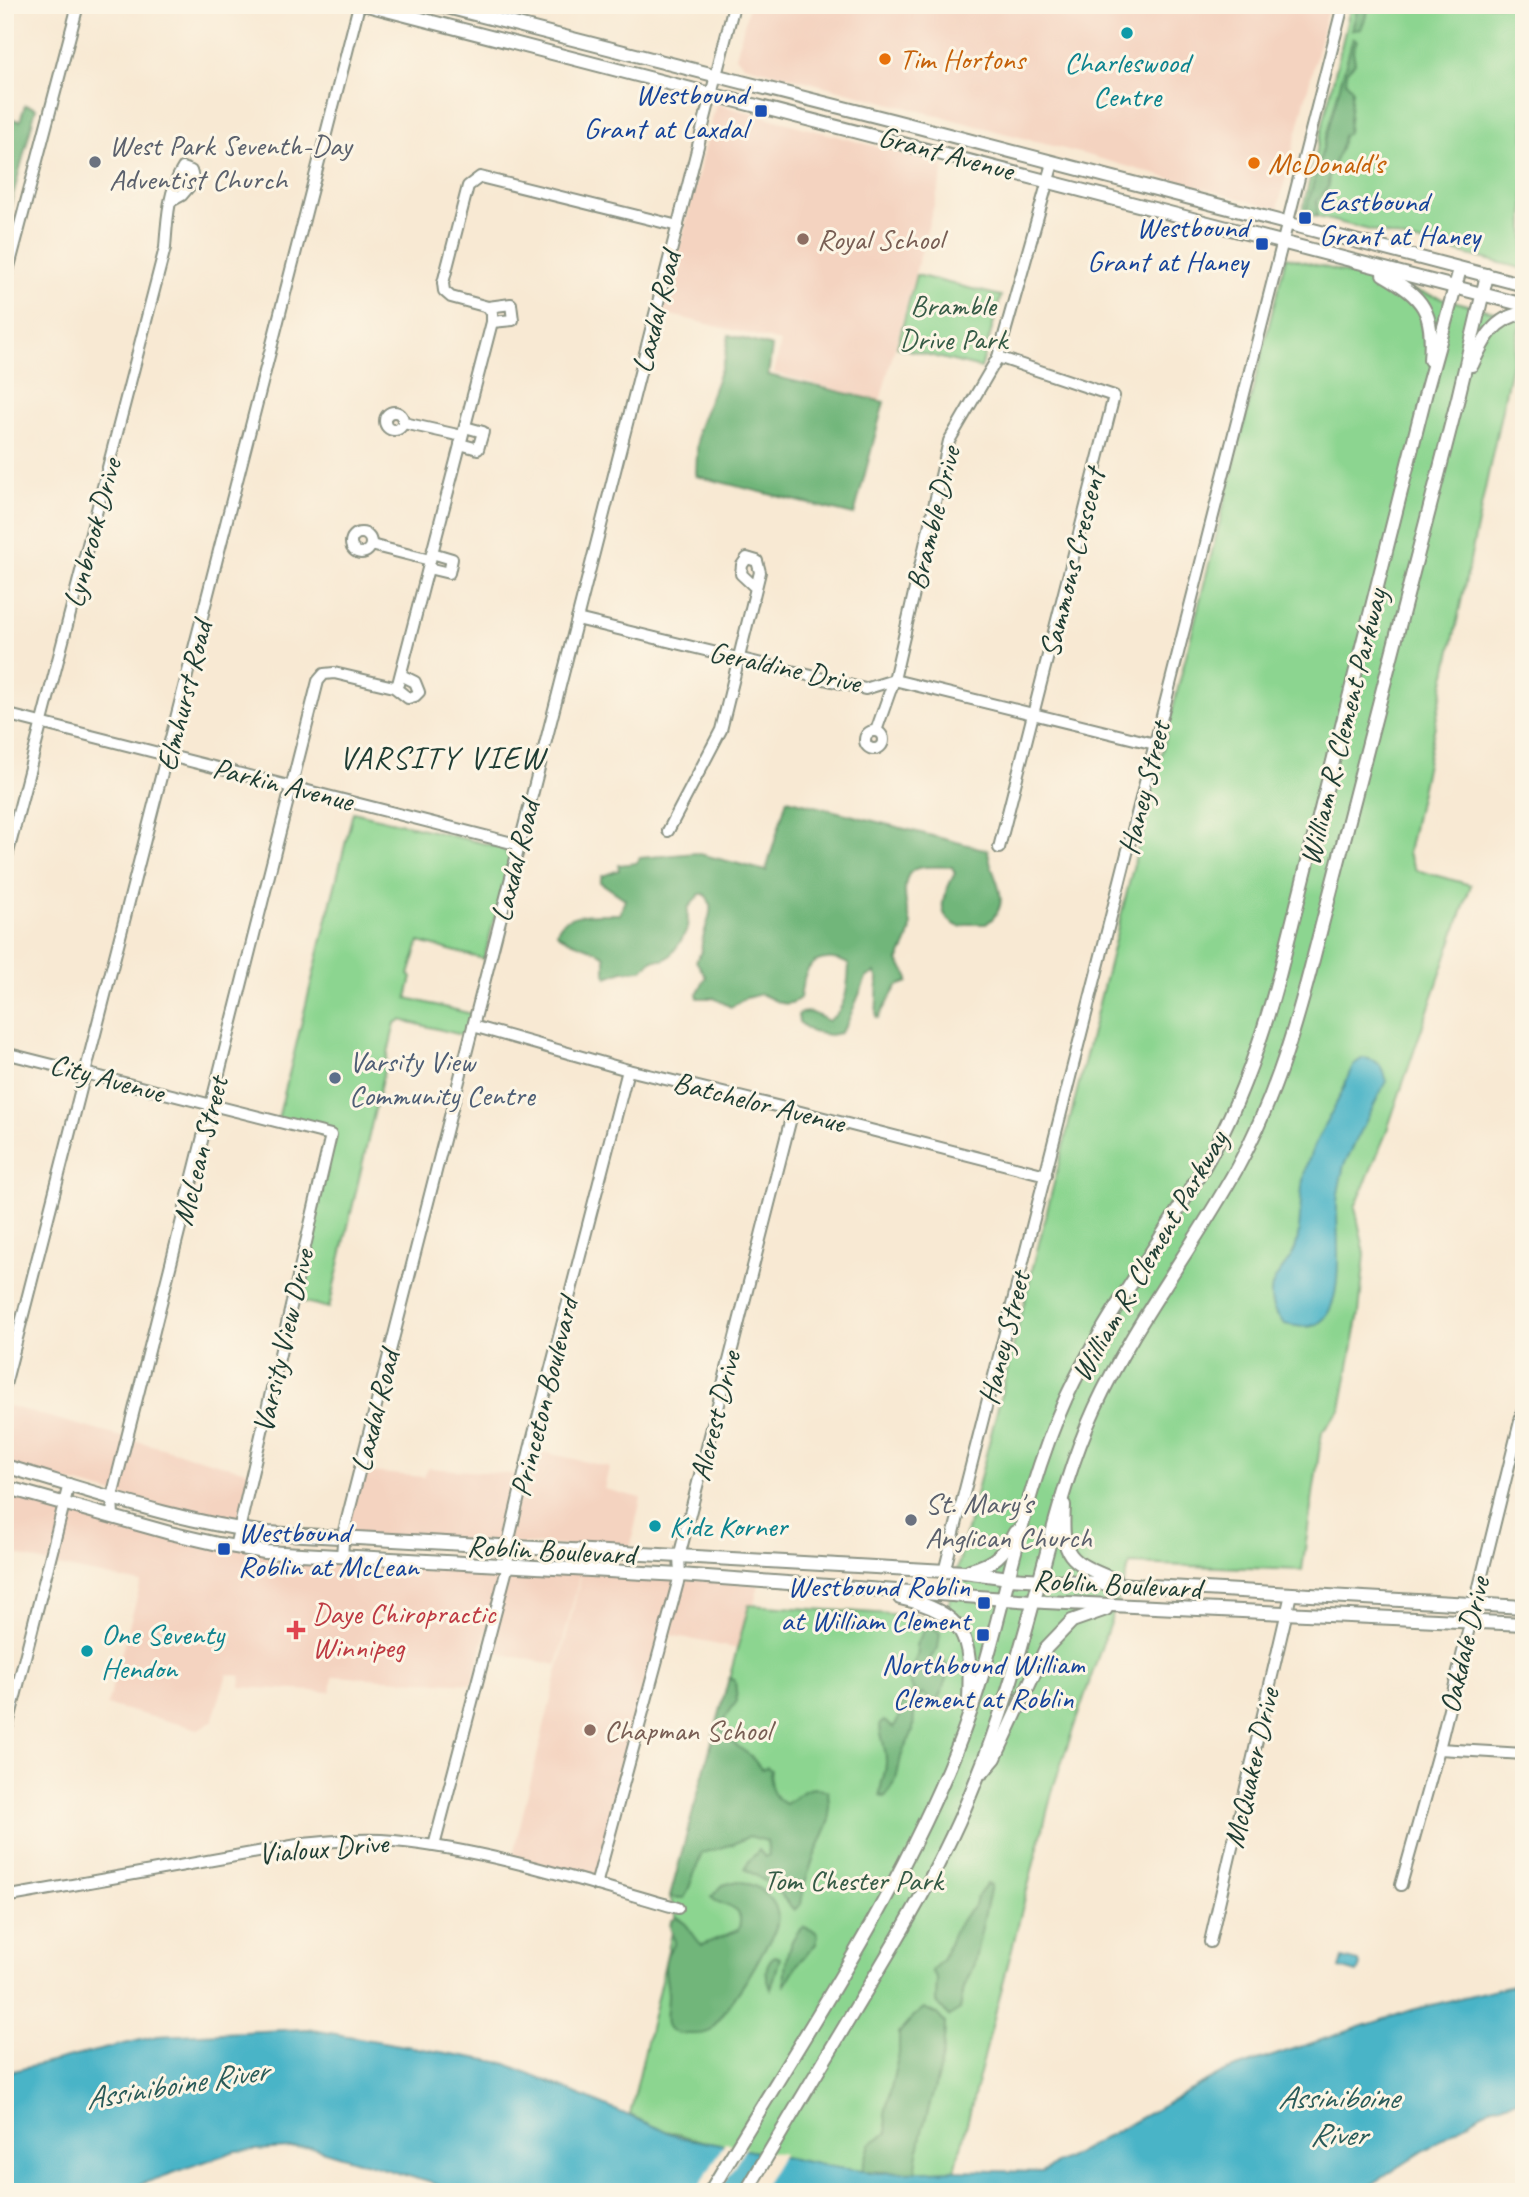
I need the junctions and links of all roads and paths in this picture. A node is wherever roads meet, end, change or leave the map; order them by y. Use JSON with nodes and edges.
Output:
{"nodes":[{"id":1,"x":78,"y":5,"type":"edge"},
{"id":2,"x":359,"y":5,"type":"edge"},
{"id":3,"x":367,"y":5,"type":"edge"},
{"id":4,"x":439,"y":5,"type":"edge"},
{"id":5,"x":734,"y":5,"type":"edge"},
{"id":6,"x":1343,"y":5,"type":"edge"},
{"id":7,"x":556,"y":34,"type":"junction"},
{"id":8,"x":550,"y":51,"type":"junction"},
{"id":9,"x":716,"y":75,"type":"junction"},
{"id":10,"x":712,"y":92,"type":"junction"},
{"id":11,"x":1053,"y":163,"type":"junction"},
{"id":12,"x":1047,"y":181,"type":"junction"},
{"id":13,"x":171,"y":201,"type":"dead end"},
{"id":14,"x":1287,"y":225,"type":"junction"},
{"id":15,"x":677,"y":226,"type":"junction"},
{"id":16,"x":1283,"y":243,"type":"junction"},
{"id":17,"x":1368,"y":265,"type":"junction"},
{"id":18,"x":1460,"y":269,"type":"junction"},
{"id":19,"x":1487,"y":275,"type":"junction"},
{"id":20,"x":5,"y":282,"type":"edge"},
{"id":21,"x":1524,"y":285,"type":"edge"},
{"id":22,"x":1456,"y":288,"type":"junction"},
{"id":23,"x":1482,"y":294,"type":"junction"},
{"id":24,"x":1524,"y":305,"type":"edge"},
{"id":25,"x":488,"y":307,"type":"junction"},
{"id":26,"x":1524,"y":313,"type":"edge"},
{"id":27,"x":492,"y":322,"type":"junction"},
{"id":28,"x":999,"y":357,"type":"junction"},
{"id":29,"x":1427,"y":388,"type":"junction"},
{"id":30,"x":1458,"y":398,"type":"junction"},
{"id":31,"x":404,"y":423,"type":"dead end"},
{"id":32,"x":462,"y":436,"type":"junction"},
{"id":33,"x":371,"y":545,"type":"dead end"},
{"id":34,"x":430,"y":560,"type":"junction"},
{"id":35,"x":756,"y":588,"type":"dead end"},
{"id":36,"x":577,"y":619,"type":"junction"},
{"id":37,"x":740,"y":659,"type":"junction"},
{"id":38,"x":401,"y":675,"type":"junction"},
{"id":39,"x":894,"y":680,"type":"junction"},
{"id":40,"x":394,"y":687,"type":"junction"},
{"id":41,"x":5,"y":714,"type":"edge"},
{"id":42,"x":1034,"y":715,"type":"junction"},
{"id":43,"x":42,"y":724,"type":"junction"},
{"id":44,"x":876,"y":731,"type":"dead end"},
{"id":45,"x":1155,"y":744,"type":"junction"},
{"id":46,"x":169,"y":754,"type":"junction"},
{"id":47,"x":292,"y":786,"type":"junction"},
{"id":48,"x":668,"y":831,"type":"dead end"},
{"id":49,"x":520,"y":845,"type":"junction"},
{"id":50,"x":999,"y":848,"type":"dead end"},
{"id":51,"x":5,"y":864,"type":"edge"},
{"id":52,"x":473,"y":1026,"type":"junction"},
{"id":53,"x":5,"y":1053,"type":"edge"},
{"id":54,"x":628,"y":1070,"type":"junction"},
{"id":55,"x":86,"y":1072,"type":"junction"},
{"id":56,"x":211,"y":1107,"type":"junction"},
{"id":57,"x":793,"y":1110,"type":"junction"},
{"id":58,"x":331,"y":1135,"type":"joint"},
{"id":59,"x":1046,"y":1175,"type":"junction"},
{"id":60,"x":5,"y":1385,"type":"edge"},
{"id":61,"x":1524,"y":1405,"type":"edge"},
{"id":62,"x":5,"y":1466,"type":"edge"},
{"id":63,"x":69,"y":1484,"type":"junction"},
{"id":64,"x":1065,"y":1484,"type":"junction"},
{"id":65,"x":5,"y":1487,"type":"edge"},
{"id":66,"x":112,"y":1497,"type":"junction"},
{"id":67,"x":64,"y":1504,"type":"junction"},
{"id":68,"x":1026,"y":1510,"type":"junction"},
{"id":69,"x":113,"y":1516,"type":"junction"},
{"id":70,"x":239,"y":1528,"type":"junction"},
{"id":71,"x":343,"y":1538,"type":"junction"},
{"id":72,"x":234,"y":1548,"type":"junction"},
{"id":73,"x":507,"y":1548,"type":"junction"},
{"id":74,"x":342,"y":1555,"type":"junction"},
{"id":75,"x":679,"y":1558,"type":"junction"},
{"id":76,"x":508,"y":1565,"type":"junction"},
{"id":77,"x":944,"y":1572,"type":"junction"},
{"id":78,"x":964,"y":1572,"type":"junction"},
{"id":79,"x":680,"y":1575,"type":"junction"},
{"id":80,"x":1009,"y":1578,"type":"junction"},
{"id":81,"x":1040,"y":1580,"type":"junction"},
{"id":82,"x":1125,"y":1584,"type":"junction"},
{"id":83,"x":869,"y":1590,"type":"junction"},
{"id":84,"x":1291,"y":1594,"type":"junction"},
{"id":85,"x":1003,"y":1598,"type":"junction"},
{"id":86,"x":1034,"y":1601,"type":"junction"},
{"id":87,"x":1473,"y":1605,"type":"junction"},
{"id":88,"x":1118,"y":1606,"type":"junction"},
{"id":89,"x":1524,"y":1607,"type":"edge"},
{"id":90,"x":1288,"y":1612,"type":"junction"},
{"id":91,"x":1471,"y":1620,"type":"junction"},
{"id":92,"x":1524,"y":1623,"type":"edge"},
{"id":93,"x":968,"y":1719,"type":"junction"},
{"id":94,"x":5,"y":1736,"type":"edge"},
{"id":95,"x":1439,"y":1749,"type":"junction"},
{"id":96,"x":1524,"y":1754,"type":"edge"},
{"id":97,"x":976,"y":1780,"type":"junction"},
{"id":98,"x":434,"y":1846,"type":"junction"},
{"id":99,"x":596,"y":1885,"type":"junction"},
{"id":100,"x":1401,"y":1885,"type":"dead end"},
{"id":101,"x":5,"y":1897,"type":"edge"},
{"id":102,"x":678,"y":1908,"type":"dead end"},
{"id":103,"x":1210,"y":1942,"type":"dead end"},
{"id":104,"x":709,"y":2192,"type":"edge"},
{"id":105,"x":746,"y":2192,"type":"edge"}],
"edges":[{"from":1,"to":20,"type":"street"},
{"from":2,"to":46,"type":"street","name":"Elmhurst Road"},
{"from":3,"to":8,"type":"main road","name":"Grant Avenue"},
{"from":4,"to":7,"type":"main road","name":"Grant Avenue"},
{"from":5,"to":9,"type":"street","name":"Laxdal Road"},
{"from":6,"to":14,"type":"street","name":"Haney Street"},
{"from":7,"to":8,"type":"main road"},
{"from":7,"to":9,"type":"main road","name":"Grant Avenue"},
{"from":8,"to":10,"type":"main road","name":"Grant Avenue"},
{"from":9,"to":10,"type":"street","name":"Laxdal Road"},
{"from":9,"to":11,"type":"main road","name":"Grant Avenue"},
{"from":10,"to":12,"type":"main road","name":"Grant Avenue"},
{"from":10,"to":15,"type":"street","name":"Laxdal Road"},
{"from":11,"to":12,"type":"street","name":"Bramble Drive"},
{"from":11,"to":14,"type":"main road","name":"Grant Avenue"},
{"from":12,"to":16,"type":"main road","name":"Grant Avenue"},
{"from":12,"to":28,"type":"street","name":"Bramble Drive"},
{"from":13,"to":43,"type":"street","name":"Lynbrook Drive"},
{"from":14,"to":16,"type":"street","name":"Haney Street"},
{"from":14,"to":18,"type":"main road","name":"Grant Avenue"},
{"from":15,"to":25,"type":"street"},
{"from":15,"to":36,"type":"street","name":"Laxdal Road"},
{"from":16,"to":17,"type":"main road","name":"Grant Avenue"},
{"from":16,"to":45,"type":"street","name":"Haney Street"},
{"from":17,"to":22,"type":"main road","name":"Grant Avenue"},
{"from":17,"to":29,"type":"main road"},
{"from":18,"to":19,"type":"main road","name":"Grant Avenue"},
{"from":18,"to":22,"type":"main road","name":"William R. Clement Parkway"},
{"from":19,"to":21,"type":"main road","name":"Grant Avenue"},
{"from":19,"to":23,"type":"main road","name":"William R. Clement Parkway"},
{"from":22,"to":23,"type":"main road","name":"Grant Avenue"},
{"from":22,"to":29,"type":"main road","name":"William R. Clement Parkway"},
{"from":23,"to":24,"type":"main road","name":"Grant Avenue"},
{"from":23,"to":30,"type":"main road","name":"William R. Clement Parkway"},
{"from":25,"to":27,"type":"street"},
{"from":25,"to":27,"type":"street"},
{"from":26,"to":30,"type":"main road"},
{"from":27,"to":32,"type":"street"},
{"from":28,"to":39,"type":"street","name":"Bramble Drive"},
{"from":28,"to":42,"type":"street","name":"Sammons Crescent"},
{"from":29,"to":68,"type":"main road","name":"William R. Clement Parkway"},
{"from":30,"to":64,"type":"main road","name":"William R. Clement Parkway"},
{"from":31,"to":32,"type":"street"},
{"from":32,"to":34,"type":"street"},
{"from":33,"to":34,"type":"street"},
{"from":34,"to":38,"type":"street"},
{"from":35,"to":37,"type":"street"},
{"from":36,"to":37,"type":"street","name":"Geraldine Drive"},
{"from":36,"to":49,"type":"street","name":"Laxdal Road"},
{"from":37,"to":39,"type":"street","name":"Geraldine Drive"},
{"from":37,"to":48,"type":"street"},
{"from":38,"to":40,"type":"street"},
{"from":38,"to":40,"type":"street"},
{"from":39,"to":42,"type":"street","name":"Geraldine Drive"},
{"from":39,"to":44,"type":"street","name":"Bramble Drive"},
{"from":40,"to":47,"type":"street","name":"McLean Street"},
{"from":41,"to":43,"type":"street","name":"Parkin Avenue"},
{"from":42,"to":45,"type":"street","name":"Geraldine Drive"},
{"from":42,"to":50,"type":"street","name":"Sammons Crescent"},
{"from":43,"to":46,"type":"street","name":"Parkin Avenue"},
{"from":43,"to":51,"type":"street","name":"Lynbrook Drive"},
{"from":45,"to":59,"type":"street","name":"Haney Street"},
{"from":46,"to":47,"type":"street","name":"Parkin Avenue"},
{"from":46,"to":55,"type":"street","name":"Elmhurst Road"},
{"from":47,"to":49,"type":"street","name":"Parkin Avenue"},
{"from":47,"to":56,"type":"street","name":"McLean Street"},
{"from":49,"to":52,"type":"street","name":"Laxdal Road"},
{"from":52,"to":54,"type":"street","name":"Batchelor Avenue"},
{"from":52,"to":71,"type":"street","name":"Laxdal Road"},
{"from":53,"to":55,"type":"street","name":"City Avenue"},
{"from":54,"to":57,"type":"street","name":"Batchelor Avenue"},
{"from":54,"to":73,"type":"street","name":"Princeton Boulevard"},
{"from":55,"to":56,"type":"street","name":"City Avenue"},
{"from":55,"to":60,"type":"street","name":"Elmhurst Road"},
{"from":56,"to":58,"type":"street","name":"City Avenue"},
{"from":56,"to":66,"type":"street","name":"McLean Street"},
{"from":57,"to":59,"type":"street","name":"Batchelor Avenue"},
{"from":57,"to":75,"type":"street","name":"Alcrest Drive"},
{"from":58,"to":70,"type":"street","name":"Varsity View Drive"},
{"from":59,"to":77,"type":"street","name":"Haney Street"},
{"from":61,"to":87,"type":"street","name":"Oakdale Drive"},
{"from":62,"to":63,"type":"main road","name":"Roblin Boulevard"},
{"from":63,"to":66,"type":"main road","name":"Roblin Boulevard"},
{"from":63,"to":67,"type":"street"},
{"from":64,"to":81,"type":"main road","name":"William R. Clement Parkway"},
{"from":64,"to":82,"type":"main road"},
{"from":65,"to":67,"type":"main road","name":"Roblin Boulevard"},
{"from":66,"to":69,"type":"street","name":"McLean Street"},
{"from":66,"to":70,"type":"main road","name":"Roblin Boulevard"},
{"from":67,"to":69,"type":"main road","name":"Roblin Boulevard"},
{"from":67,"to":94,"type":"street"},
{"from":68,"to":78,"type":"main road"},
{"from":68,"to":80,"type":"main road","name":"William R. Clement Parkway"},
{"from":69,"to":72,"type":"main road","name":"Roblin Boulevard"},
{"from":70,"to":71,"type":"main road","name":"Roblin Boulevard"},
{"from":70,"to":72,"type":"street","name":"Varsity View Drive"},
{"from":71,"to":73,"type":"main road","name":"Roblin Boulevard"},
{"from":71,"to":74,"type":"street","name":"Laxdal Road"},
{"from":72,"to":74,"type":"main road","name":"Roblin Boulevard"},
{"from":73,"to":75,"type":"main road","name":"Roblin Boulevard"},
{"from":73,"to":76,"type":"street","name":"Princeton Boulevard"},
{"from":74,"to":76,"type":"main road","name":"Roblin Boulevard"},
{"from":75,"to":77,"type":"main road","name":"Roblin Boulevard"},
{"from":75,"to":79,"type":"street","name":"Alcrest Drive"},
{"from":76,"to":79,"type":"main road","name":"Roblin Boulevard"},
{"from":76,"to":98,"type":"street","name":"Princeton Boulevard"},
{"from":77,"to":78,"type":"main road","name":"Roblin Boulevard"},
{"from":78,"to":80,"type":"main road","name":"Roblin Boulevard"},
{"from":79,"to":83,"type":"main road","name":"Roblin Boulevard"},
{"from":79,"to":99,"type":"street","name":"Alcrest Drive"},
{"from":80,"to":81,"type":"main road","name":"Roblin Boulevard"},
{"from":80,"to":85,"type":"main road","name":"William R. Clement Parkway"},
{"from":81,"to":82,"type":"main road","name":"Roblin Boulevard"},
{"from":81,"to":86,"type":"main road","name":"William R. Clement Parkway"},
{"from":82,"to":84,"type":"main road","name":"Roblin Boulevard"},
{"from":83,"to":85,"type":"main road","name":"Roblin Boulevard"},
{"from":83,"to":93,"type":"main road"},
{"from":84,"to":87,"type":"main road","name":"Roblin Boulevard"},
{"from":84,"to":90,"type":"street","name":"McQuaker Drive"},
{"from":85,"to":86,"type":"main road","name":"Roblin Boulevard"},
{"from":85,"to":93,"type":"main road","name":"William R. Clement Parkway"},
{"from":86,"to":88,"type":"main road","name":"Roblin Boulevard"},
{"from":86,"to":97,"type":"main road","name":"William R. Clement Parkway"},
{"from":87,"to":89,"type":"main road","name":"Roblin Boulevard"},
{"from":87,"to":91,"type":"street","name":"Oakdale Drive"},
{"from":88,"to":90,"type":"main road","name":"Roblin Boulevard"},
{"from":88,"to":97,"type":"main road"},
{"from":90,"to":91,"type":"main road","name":"Roblin Boulevard"},
{"from":90,"to":103,"type":"street","name":"McQuaker Drive"},
{"from":91,"to":92,"type":"main road","name":"Roblin Boulevard"},
{"from":91,"to":95,"type":"street","name":"Oakdale Drive"},
{"from":93,"to":104,"type":"main road","name":"William R. Clement Parkway"},
{"from":95,"to":96,"type":"street"},
{"from":95,"to":100,"type":"street","name":"Oakdale Drive"},
{"from":97,"to":105,"type":"main road","name":"William R. Clement Parkway"},
{"from":98,"to":99,"type":"street","name":"Vialoux Drive"},
{"from":98,"to":101,"type":"street","name":"Vialoux Drive"},
{"from":99,"to":102,"type":"street","name":"Vialoux Drive"}]}
